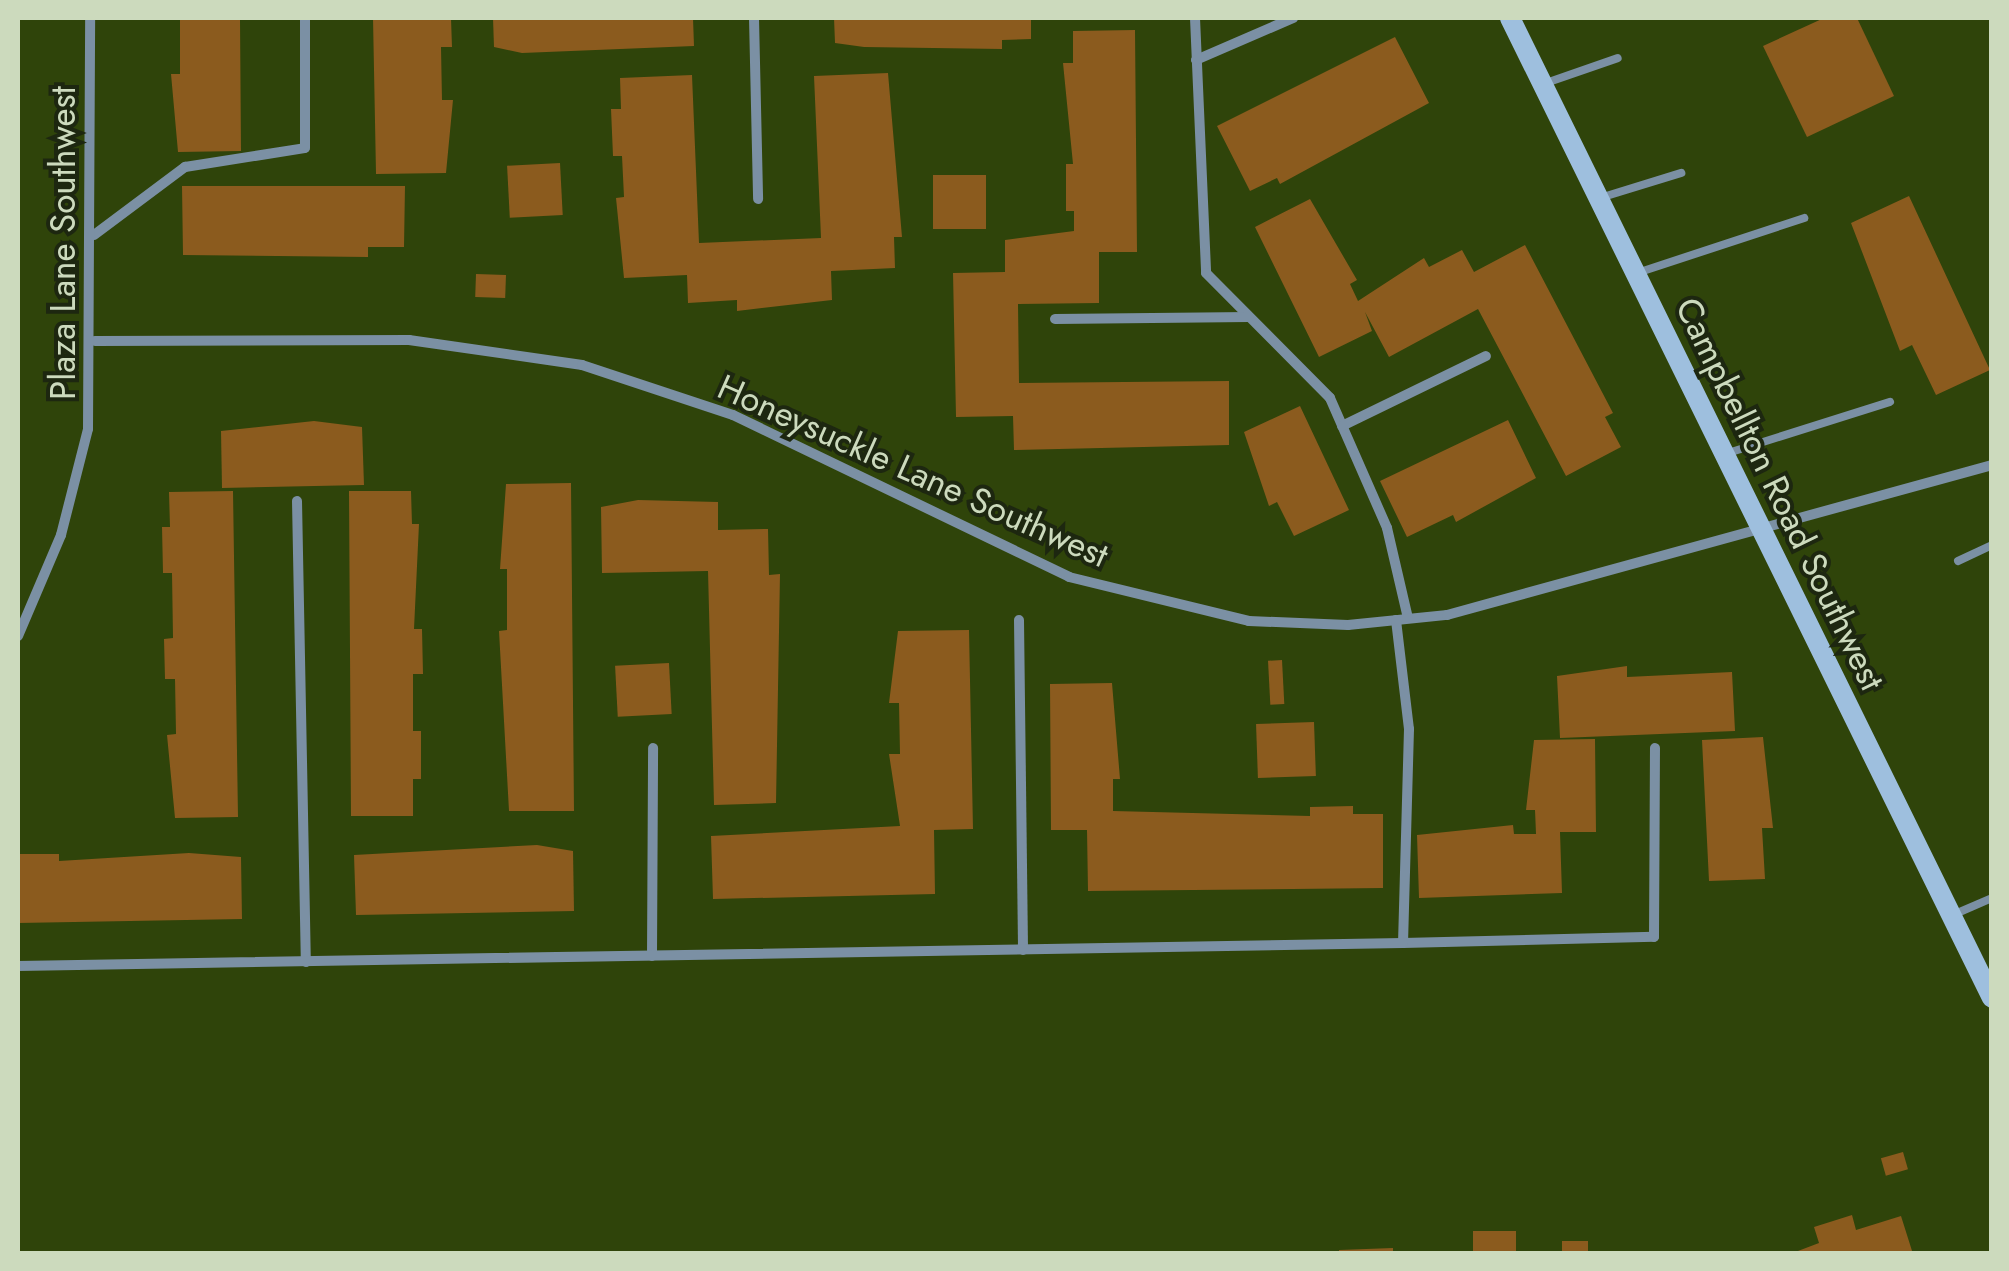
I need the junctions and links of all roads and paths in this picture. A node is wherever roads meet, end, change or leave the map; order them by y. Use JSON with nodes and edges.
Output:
{"nodes":[{"id":1,"x":90,"y":18,"type":"edge"},
{"id":2,"x":304,"y":18,"type":"edge"},
{"id":3,"x":754,"y":18,"type":"edge"},
{"id":4,"x":1195,"y":18,"type":"edge"},
{"id":5,"x":1293,"y":18,"type":"edge"},
{"id":6,"x":1510,"y":18,"type":"edge"},
{"id":7,"x":1618,"y":58,"type":"dead end"},
{"id":8,"x":1196,"y":60,"type":"junction"},
{"id":9,"x":1542,"y":84,"type":"junction"},
{"id":10,"x":1681,"y":173,"type":"dead end"},
{"id":11,"x":1598,"y":198,"type":"junction"},
{"id":12,"x":758,"y":199,"type":"dead end"},
{"id":13,"x":1804,"y":218,"type":"dead end"},
{"id":14,"x":94,"y":235,"type":"junction"},
{"id":15,"x":1635,"y":273,"type":"junction"},
{"id":16,"x":1249,"y":316,"type":"junction"},
{"id":17,"x":1055,"y":320,"type":"dead end"},
{"id":18,"x":96,"y":341,"type":"junction"},
{"id":19,"x":1486,"y":356,"type":"dead end"},
{"id":20,"x":1890,"y":402,"type":"dead end"},
{"id":21,"x":1342,"y":426,"type":"junction"},
{"id":22,"x":1724,"y":454,"type":"junction"},
{"id":23,"x":1992,"y":465,"type":"edge"},
{"id":24,"x":297,"y":502,"type":"dead end"},
{"id":25,"x":1762,"y":531,"type":"junction"},
{"id":26,"x":1992,"y":546,"type":"edge"},
{"id":27,"x":1958,"y":561,"type":"dead end"},
{"id":28,"x":1402,"y":619,"type":"junction"},
{"id":29,"x":1019,"y":620,"type":"dead end"},
{"id":30,"x":18,"y":636,"type":"edge"},
{"id":31,"x":653,"y":748,"type":"dead end"},
{"id":32,"x":1655,"y":748,"type":"dead end"},
{"id":33,"x":1992,"y":898,"type":"edge"},
{"id":34,"x":1951,"y":916,"type":"junction"},
{"id":35,"x":1402,"y":944,"type":"junction"},
{"id":36,"x":1023,"y":950,"type":"junction"},
{"id":37,"x":652,"y":956,"type":"junction"},
{"id":38,"x":306,"y":962,"type":"junction"},
{"id":39,"x":18,"y":966,"type":"edge"},
{"id":40,"x":1992,"y":998,"type":"edge"}],
"edges":[{"from":1,"to":14,"type":"street","name":"Plaza Lane Southwest"},
{"from":2,"to":14,"type":"street"},
{"from":3,"to":12,"type":"street"},
{"from":4,"to":8,"type":"street"},
{"from":5,"to":8,"type":"street"},
{"from":6,"to":9,"type":"main road","name":"Campbellton Road Southwest"},
{"from":7,"to":9,"type":"lane"},
{"from":8,"to":16,"type":"street"},
{"from":9,"to":11,"type":"main road","name":"Campbellton Road Southwest"},
{"from":10,"to":11,"type":"lane"},
{"from":11,"to":15,"type":"main road","name":"Campbellton Road Southwest"},
{"from":13,"to":15,"type":"lane"},
{"from":14,"to":18,"type":"street","name":"Plaza Lane Southwest"},
{"from":15,"to":22,"type":"main road","name":"Campbellton Road Southwest"},
{"from":16,"to":17,"type":"street"},
{"from":16,"to":21,"type":"street"},
{"from":18,"to":28,"type":"street","name":"Honeysuckle Lane Southwest"},
{"from":18,"to":30,"type":"street","name":"Plaza Lane Southwest"},
{"from":19,"to":21,"type":"street"},
{"from":20,"to":22,"type":"lane"},
{"from":21,"to":28,"type":"street"},
{"from":22,"to":25,"type":"main road","name":"Campbellton Road Southwest"},
{"from":23,"to":25,"type":"street","name":"Honeysuckle Lane Southwest"},
{"from":24,"to":38,"type":"street"},
{"from":25,"to":28,"type":"street","name":"Honeysuckle Lane Southwest"},
{"from":25,"to":34,"type":"main road","name":"Campbellton Road Southwest"},
{"from":26,"to":27,"type":"lane"},
{"from":28,"to":35,"type":"street"},
{"from":29,"to":36,"type":"street"},
{"from":31,"to":37,"type":"street"},
{"from":32,"to":35,"type":"street"},
{"from":33,"to":34,"type":"lane"},
{"from":34,"to":40,"type":"main road","name":"Campbellton Road Southwest"},
{"from":35,"to":36,"type":"street"},
{"from":36,"to":37,"type":"street"},
{"from":37,"to":38,"type":"street"},
{"from":38,"to":39,"type":"street"}]}
